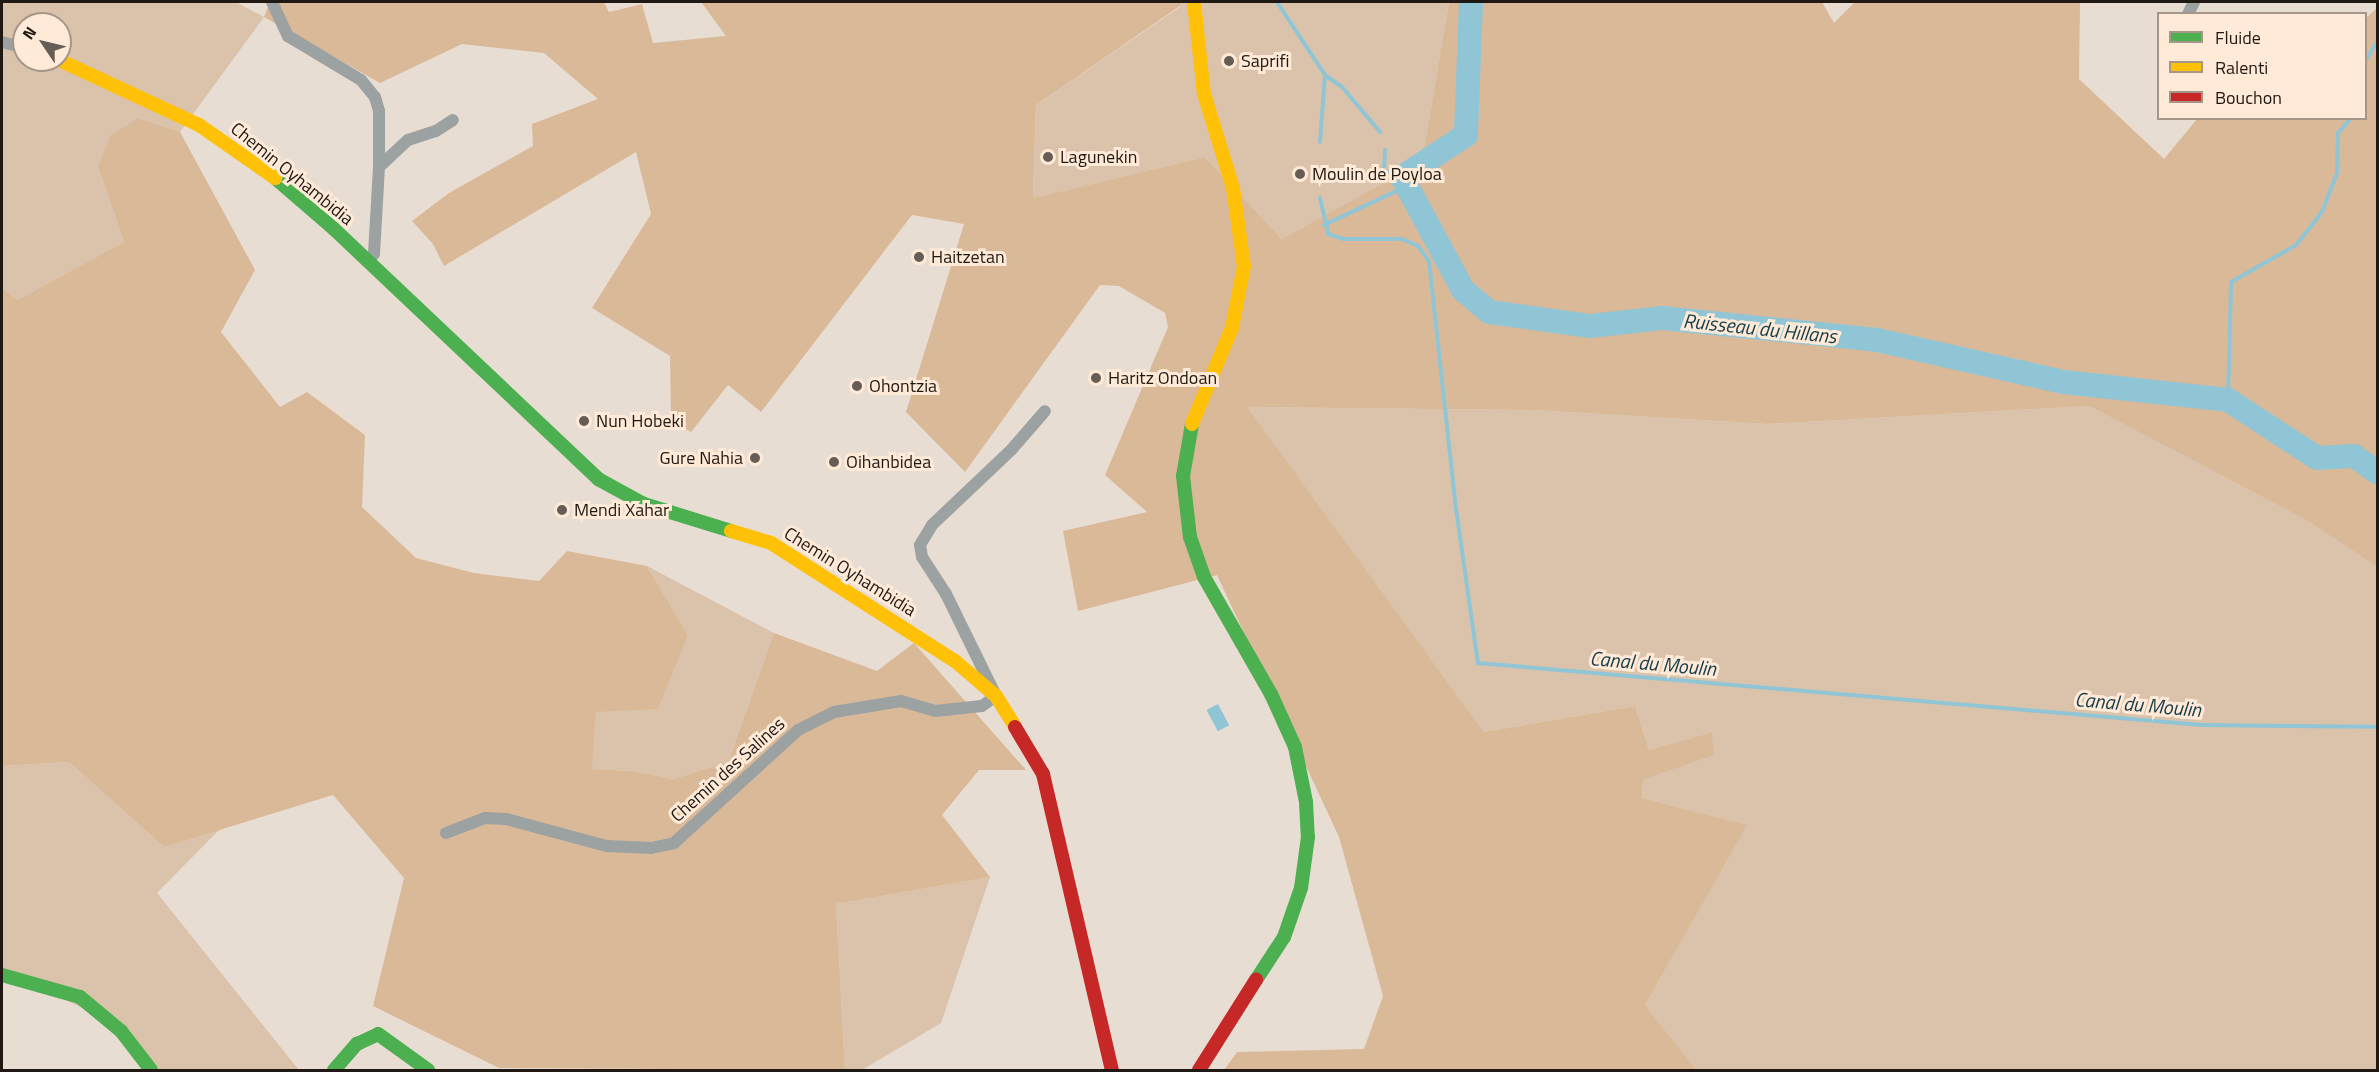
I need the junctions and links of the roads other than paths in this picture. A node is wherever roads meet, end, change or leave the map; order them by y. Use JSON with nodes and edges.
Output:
{"nodes":[{"id":1,"x":272,"y":2,"type":"edge"},
{"id":2,"x":1194,"y":2,"type":"edge"},
{"id":3,"x":72,"y":66,"type":"edge"},
{"id":4,"x":453,"y":120,"type":"dead end"},
{"id":5,"x":379,"y":167,"type":"junction"},
{"id":6,"x":367,"y":261,"type":"junction"},
{"id":7,"x":1045,"y":411,"type":"dead end"},
{"id":8,"x":996,"y":696,"type":"junction"},
{"id":9,"x":446,"y":832,"type":"dead end"},
{"id":10,"x":2,"y":975,"type":"edge"},
{"id":11,"x":151,"y":1071,"type":"edge"},
{"id":12,"x":334,"y":1071,"type":"edge"},
{"id":13,"x":428,"y":1071,"type":"edge"},
{"id":14,"x":1112,"y":1071,"type":"edge"},
{"id":15,"x":1200,"y":1071,"type":"edge"}],
"edges":[{"from":1,"to":5,"type":"street","name":"Chemin Oyhambidia"},
{"from":2,"to":15,"type":"street"},
{"from":3,"to":6,"type":"street","name":"Chemin Oyhambidia"},
{"from":4,"to":5,"type":"street"},
{"from":5,"to":6,"type":"street","name":"Chemin Oyhambidia"},
{"from":6,"to":8,"type":"street","name":"Chemin Oyhambidia"},
{"from":7,"to":8,"type":"street"},
{"from":8,"to":9,"type":"street","name":"Chemin des Salines"},
{"from":8,"to":14,"type":"street","name":"Chemin Oyhambidia"},
{"from":10,"to":11,"type":"street"},
{"from":12,"to":13,"type":"street"}]}
